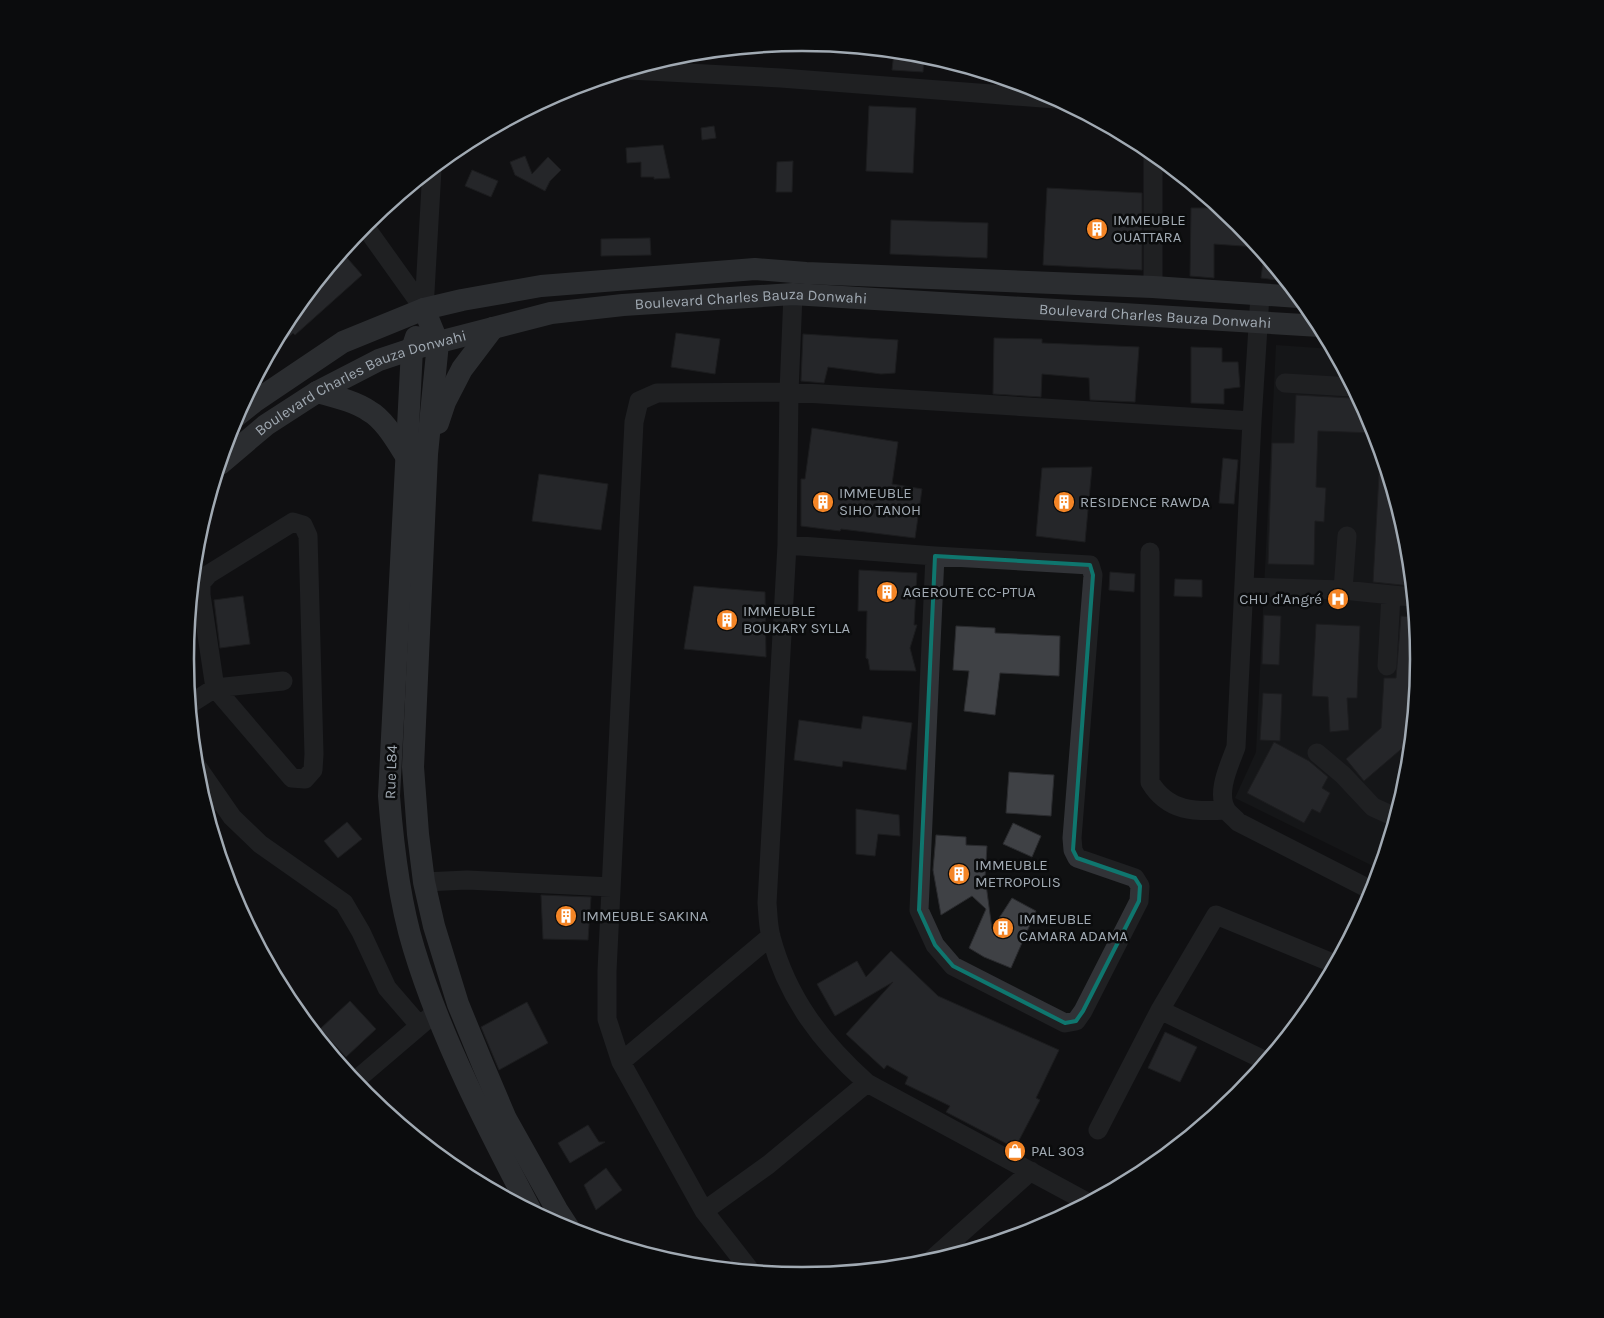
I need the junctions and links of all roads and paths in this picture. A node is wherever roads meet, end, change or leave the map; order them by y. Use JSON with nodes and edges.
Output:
{"nodes":[{"id":1,"x":649,"y":71,"type":"edge"},
{"id":2,"x":1033,"y":97,"type":"edge"},
{"id":3,"x":1153,"y":163,"type":"edge"},
{"id":4,"x":432,"y":177,"type":"edge"},
{"id":5,"x":369,"y":232,"type":"edge"},
{"id":6,"x":1153,"y":287,"type":"junction"},
{"id":7,"x":793,"y":294,"type":"junction"},
{"id":8,"x":1260,"y":295,"type":"junction"},
{"id":9,"x":1289,"y":297,"type":"edge"},
{"id":10,"x":424,"y":309,"type":"junction"},
{"id":11,"x":1258,"y":322,"type":"junction"},
{"id":12,"x":1310,"y":325,"type":"edge"},
{"id":13,"x":493,"y":328,"type":"junction"},
{"id":14,"x":438,"y":342,"type":"junction"},
{"id":15,"x":412,"y":349,"type":"junction"},
{"id":16,"x":1286,"y":383,"type":"dead end"},
{"id":17,"x":1345,"y":387,"type":"edge"},
{"id":18,"x":317,"y":392,"type":"junction"},
{"id":19,"x":789,"y":392,"type":"junction"},
{"id":20,"x":250,"y":405,"type":"edge"},
{"id":21,"x":1252,"y":421,"type":"junction"},
{"id":22,"x":230,"y":455,"type":"edge"},
{"id":23,"x":416,"y":455,"type":"junction"},
{"id":24,"x":1347,"y":536,"type":"dead end"},
{"id":25,"x":786,"y":545,"type":"junction"},
{"id":26,"x":1150,"y":552,"type":"dead end"},
{"id":27,"x":935,"y":556,"type":"junction"},
{"id":28,"x":1245,"y":587,"type":"junction"},
{"id":29,"x":1343,"y":590,"type":"junction"},
{"id":30,"x":1391,"y":595,"type":"junction"},
{"id":31,"x":1406,"y":596,"type":"edge"},
{"id":32,"x":1387,"y":666,"type":"dead end"},
{"id":33,"x":283,"y":681,"type":"dead end"},
{"id":34,"x":215,"y":688,"type":"junction"},
{"id":35,"x":196,"y":700,"type":"edge"},
{"id":36,"x":1317,"y":752,"type":"dead end"},
{"id":37,"x":207,"y":780,"type":"edge"},
{"id":38,"x":1226,"y":810,"type":"junction"},
{"id":39,"x":1389,"y":814,"type":"edge"},
{"id":40,"x":424,"y":882,"type":"junction"},
{"id":41,"x":611,"y":887,"type":"junction"},
{"id":42,"x":1365,"y":887,"type":"edge"},
{"id":43,"x":771,"y":936,"type":"junction"},
{"id":44,"x":1329,"y":961,"type":"edge"},
{"id":45,"x":1160,"y":1010,"type":"junction"},
{"id":46,"x":428,"y":1018,"type":"junction"},
{"id":47,"x":1260,"y":1058,"type":"edge"},
{"id":48,"x":621,"y":1062,"type":"junction"},
{"id":49,"x":360,"y":1076,"type":"edge"},
{"id":50,"x":867,"y":1083,"type":"junction"},
{"id":51,"x":1098,"y":1130,"type":"dead end"},
{"id":52,"x":1031,"y":1171,"type":"junction"},
{"id":53,"x":1081,"y":1199,"type":"edge"},
{"id":54,"x":525,"y":1200,"type":"edge"},
{"id":55,"x":704,"y":1211,"type":"junction"},
{"id":56,"x":561,"y":1217,"type":"edge"},
{"id":57,"x":942,"y":1250,"type":"edge"},
{"id":58,"x":745,"y":1264,"type":"edge"}],
"edges":[{"from":1,"to":2,"type":"street"},
{"from":3,"to":6,"type":"street"},
{"from":4,"to":10,"type":"street"},
{"from":5,"to":10,"type":"street"},
{"from":6,"to":8,"type":"main road","name":"Boulevard Charles Bauza Donwahi"},
{"from":6,"to":10,"type":"main road","name":"Boulevard Charles Bauza Donwahi"},
{"from":7,"to":11,"type":"main road","name":"Boulevard Charles Bauza Donwahi"},
{"from":7,"to":13,"type":"main road","name":"Boulevard Charles Bauza Donwahi"},
{"from":7,"to":19,"type":"street"},
{"from":8,"to":9,"type":"main road","name":"Boulevard Charles Bauza Donwahi"},
{"from":8,"to":11,"type":"street"},
{"from":10,"to":14,"type":"main road"},
{"from":10,"to":15,"type":"main road","name":"Rue L84"},
{"from":10,"to":20,"type":"main road","name":"Boulevard Charles Bauza Donwahi"},
{"from":11,"to":12,"type":"main road","name":"Boulevard Charles Bauza Donwahi"},
{"from":11,"to":21,"type":"street"},
{"from":13,"to":14,"type":"main road","name":"Boulevard Charles Bauza Donwahi"},
{"from":13,"to":23,"type":"main road"},
{"from":14,"to":15,"type":"main road","name":"Boulevard Charles Bauza Donwahi"},
{"from":14,"to":23,"type":"main road"},
{"from":15,"to":18,"type":"main road","name":"Boulevard Charles Bauza Donwahi"},
{"from":15,"to":23,"type":"main road","name":"Rue L84"},
{"from":16,"to":17,"type":"street"},
{"from":18,"to":22,"type":"main road","name":"Boulevard Charles Bauza Donwahi"},
{"from":18,"to":23,"type":"main road"},
{"from":19,"to":21,"type":"street"},
{"from":19,"to":25,"type":"street"},
{"from":19,"to":41,"type":"street"},
{"from":21,"to":28,"type":"street"},
{"from":23,"to":40,"type":"main road"},
{"from":23,"to":46,"type":"main road","name":"Rue L84"},
{"from":24,"to":29,"type":"street"},
{"from":25,"to":27,"type":"street"},
{"from":25,"to":43,"type":"street"},
{"from":26,"to":38,"type":"street"},
{"from":27,"to":27,"type":"street"},
{"from":28,"to":29,"type":"street"},
{"from":28,"to":38,"type":"street"},
{"from":29,"to":30,"type":"street"},
{"from":30,"to":31,"type":"street"},
{"from":30,"to":32,"type":"street"},
{"from":33,"to":34,"type":"street"},
{"from":34,"to":34,"type":"street"},
{"from":34,"to":35,"type":"street"},
{"from":36,"to":39,"type":"street"},
{"from":37,"to":46,"type":"street"},
{"from":38,"to":42,"type":"street"},
{"from":40,"to":41,"type":"street"},
{"from":40,"to":56,"type":"main road"},
{"from":41,"to":48,"type":"street"},
{"from":43,"to":48,"type":"street"},
{"from":43,"to":50,"type":"street"},
{"from":44,"to":45,"type":"street"},
{"from":45,"to":47,"type":"street"},
{"from":45,"to":51,"type":"street"},
{"from":46,"to":49,"type":"street"},
{"from":46,"to":54,"type":"main road","name":"Rue L84"},
{"from":48,"to":55,"type":"street"},
{"from":50,"to":52,"type":"street"},
{"from":50,"to":55,"type":"street"},
{"from":52,"to":53,"type":"street"},
{"from":52,"to":57,"type":"street"},
{"from":55,"to":58,"type":"street"}]}
